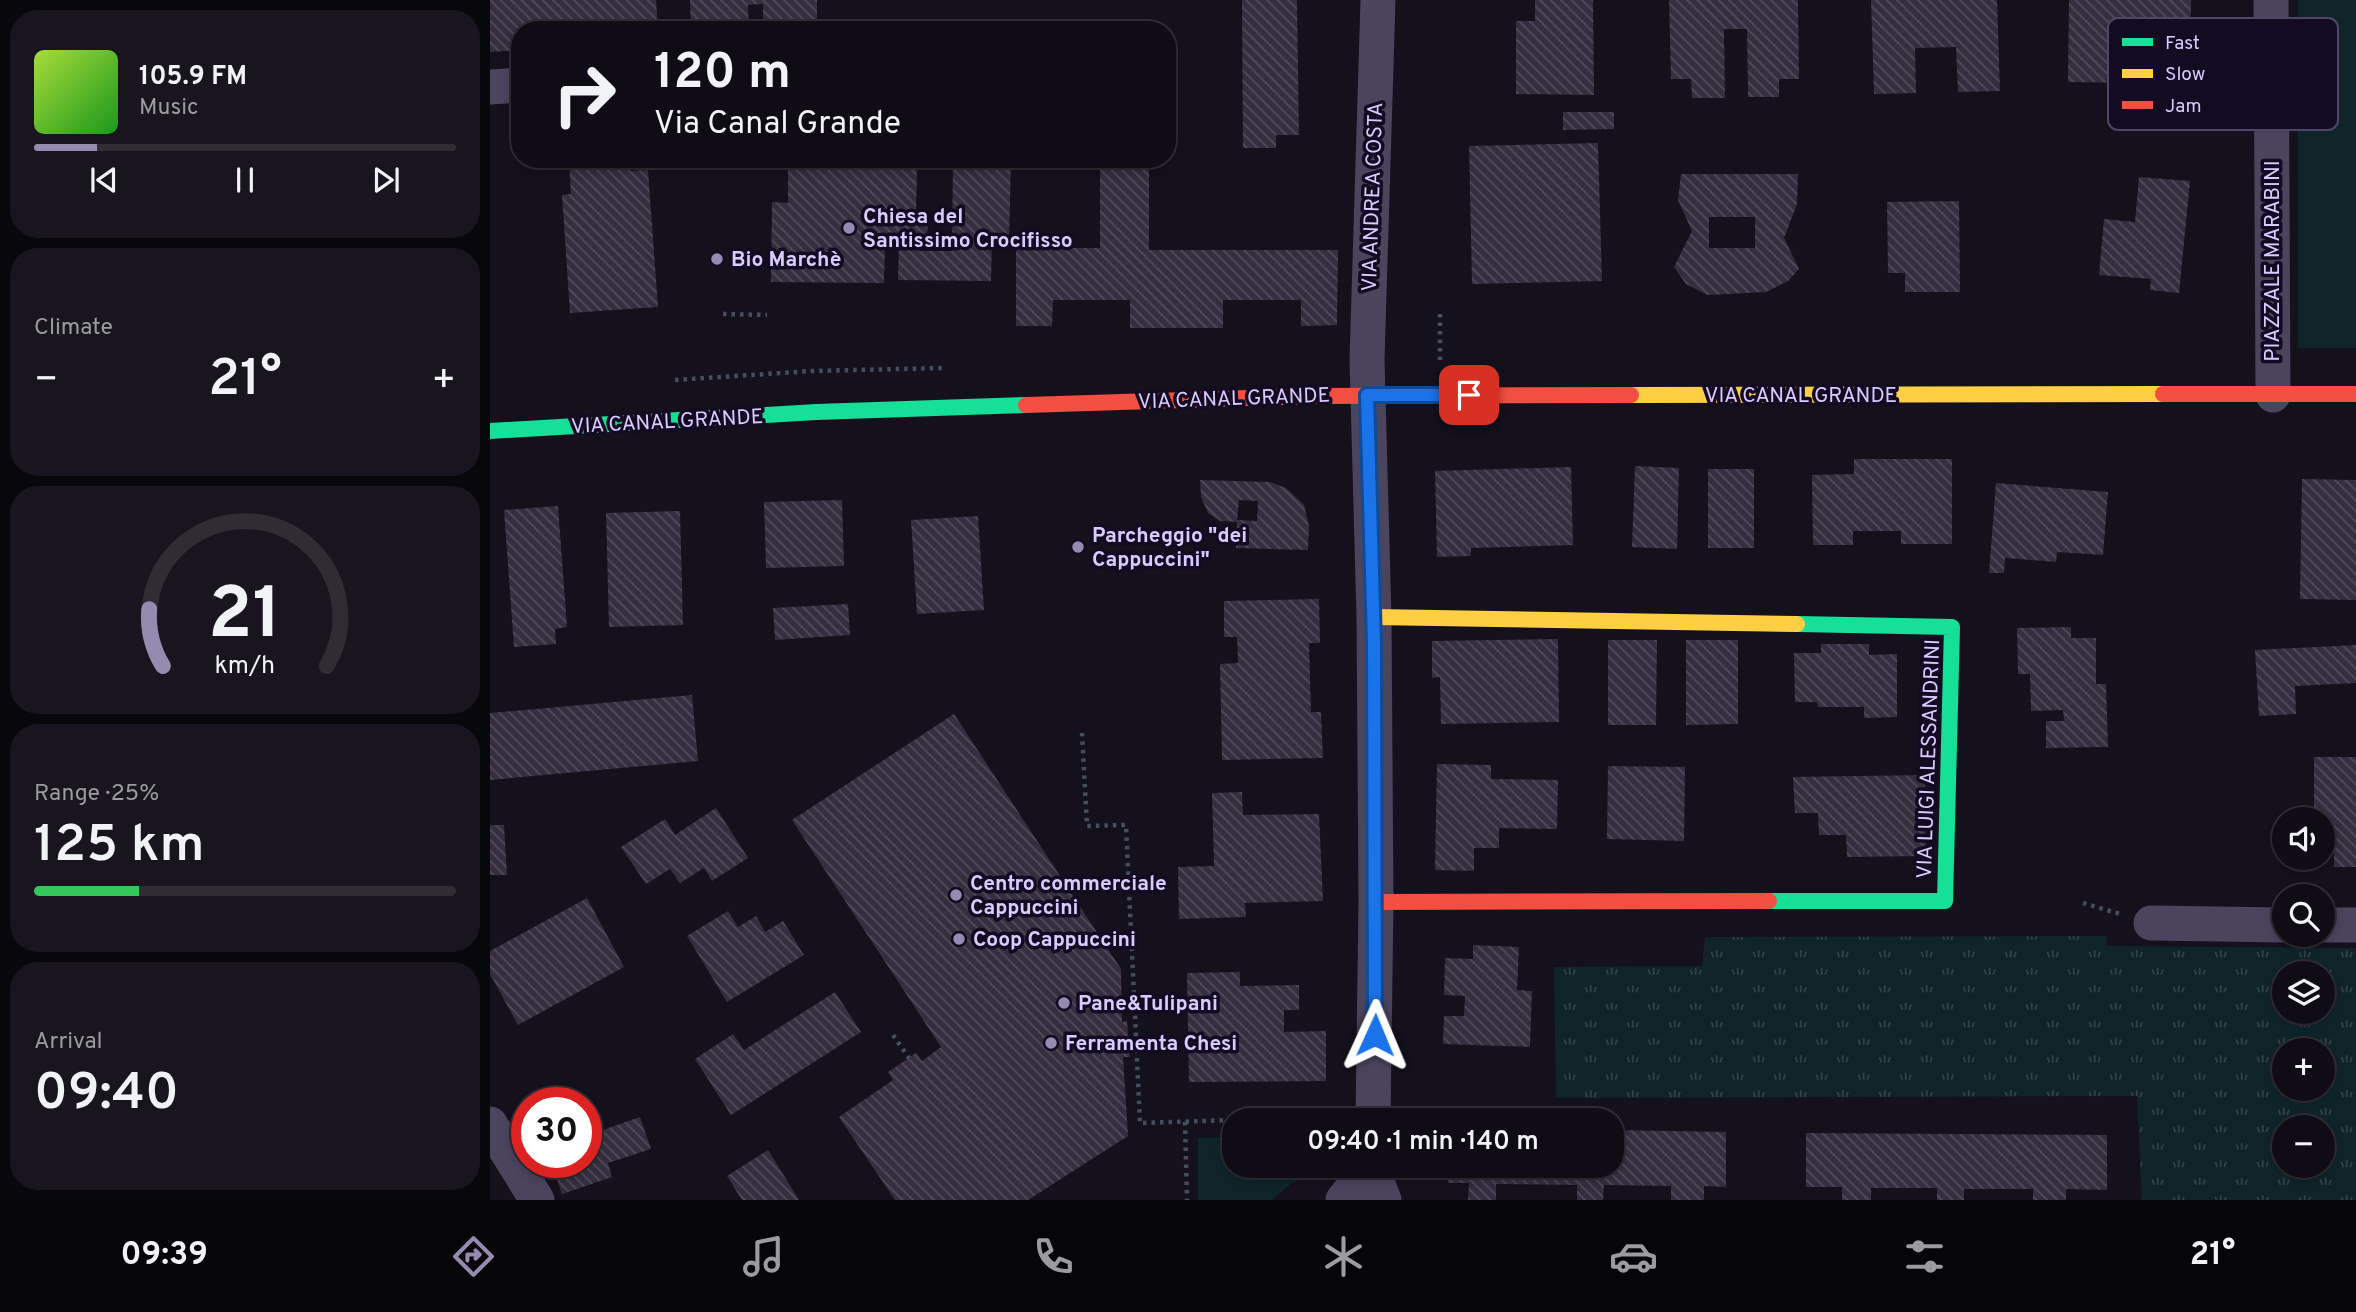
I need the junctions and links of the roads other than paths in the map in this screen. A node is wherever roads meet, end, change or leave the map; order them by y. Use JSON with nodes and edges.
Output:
{"nodes":[{"id":1,"x":1378,"y":0,"type":"edge"},
{"id":2,"x":2271,"y":0,"type":"edge"},
{"id":3,"x":2271,"y":18,"type":"edge"},
{"id":4,"x":511,"y":86,"type":"edge"},
{"id":5,"x":490,"y":87,"type":"edge"},
{"id":6,"x":2272,"y":130,"type":"edge"},
{"id":7,"x":2356,"y":394,"type":"edge"},
{"id":8,"x":1367,"y":395,"type":"junction"},
{"id":9,"x":2273,"y":395,"type":"junction"},
{"id":10,"x":490,"y":431,"type":"edge"},
{"id":11,"x":1374,"y":617,"type":"junction"},
{"id":12,"x":1376,"y":902,"type":"junction"},
{"id":13,"x":2151,"y":923,"type":"dead end"},
{"id":14,"x":2272,"y":925,"type":"edge"},
{"id":15,"x":2335,"y":925,"type":"edge"},
{"id":16,"x":2356,"y":925,"type":"edge"},
{"id":17,"x":1373,"y":1108,"type":"edge"},
{"id":18,"x":490,"y":1124,"type":"edge"},
{"id":19,"x":1361,"y":1178,"type":"edge"},
{"id":20,"x":1376,"y":1178,"type":"edge"},
{"id":21,"x":537,"y":1200,"type":"edge"},
{"id":22,"x":1343,"y":1200,"type":"edge"},
{"id":23,"x":1384,"y":1200,"type":"edge"}],
"edges":[{"from":1,"to":8,"type":"street","name":"VIA ANDREA COSTA"},
{"from":2,"to":3,"type":"street","name":"PIAZZALE MARABINI"},
{"from":4,"to":5,"type":"street"},
{"from":6,"to":9,"type":"street","name":"PIAZZALE MARABINI"},
{"from":7,"to":9,"type":"main road","name":"VIA CANAL GRANDE"},
{"from":8,"to":9,"type":"main road","name":"VIA CANAL GRANDE"},
{"from":8,"to":10,"type":"main road","name":"VIA CANAL GRANDE"},
{"from":8,"to":11,"type":"street","name":"VIA ANDREA COSTA"},
{"from":11,"to":12,"type":"street","name":"VIA ANDREA COSTA"},
{"from":11,"to":12,"type":"main road","name":"VIA LUIGI ALESSANDRINI"},
{"from":12,"to":17,"type":"street","name":"VIA ANDREA COSTA"},
{"from":13,"to":14,"type":"street"},
{"from":15,"to":16,"type":"street"},
{"from":18,"to":21,"type":"street"},
{"from":19,"to":22,"type":"street"},
{"from":20,"to":23,"type":"street"}]}
